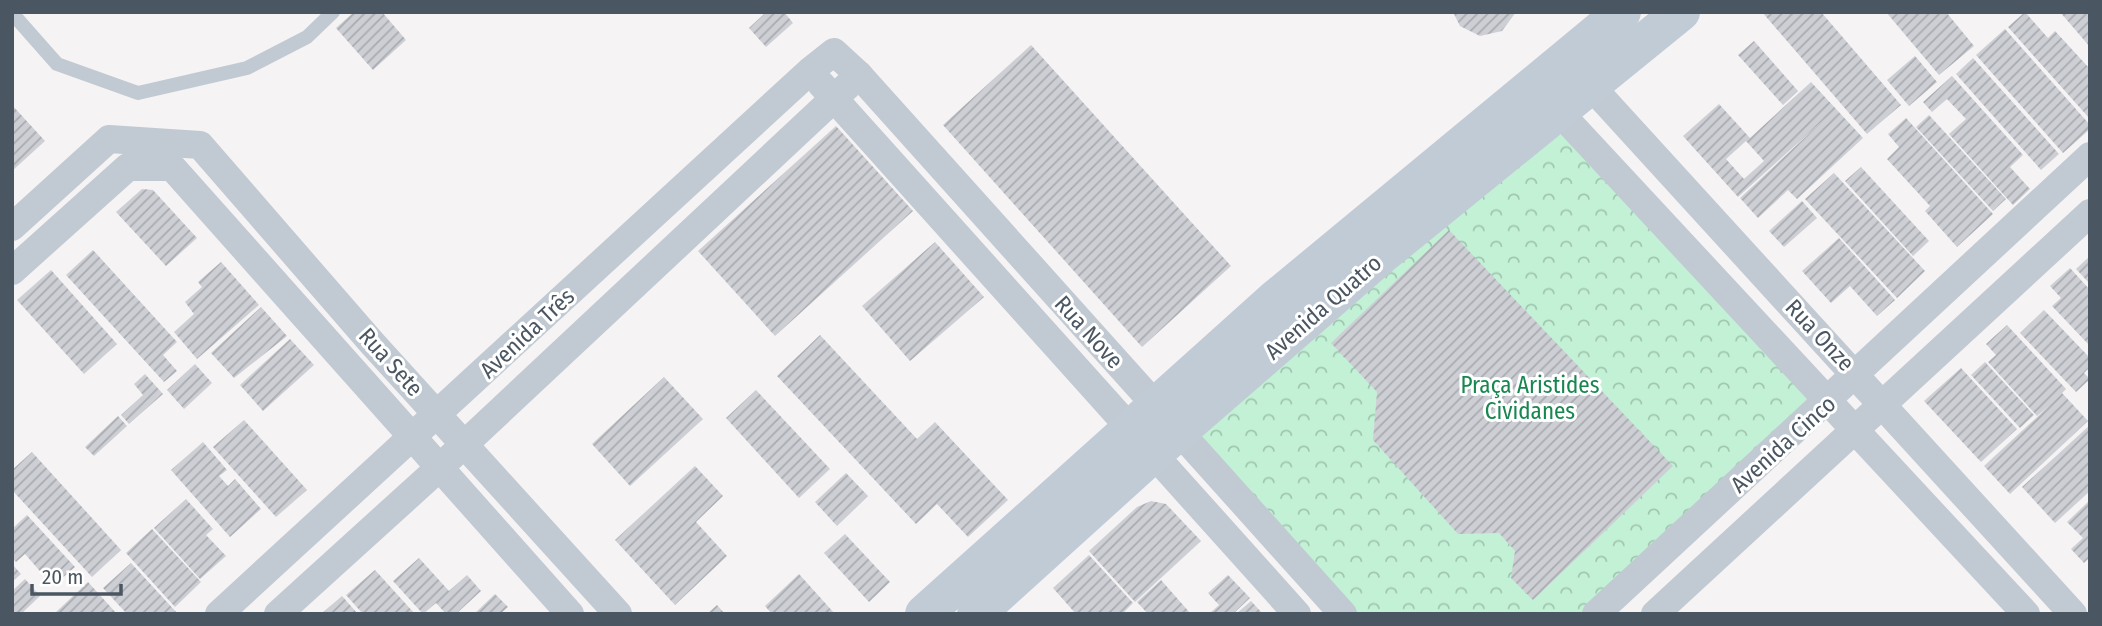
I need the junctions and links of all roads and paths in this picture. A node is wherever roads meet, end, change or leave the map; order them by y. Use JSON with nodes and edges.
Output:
{"nodes":[{"id":1,"x":334,"y":12,"type":"edge"},
{"id":2,"x":1622,"y":12,"type":"edge"},
{"id":3,"x":1681,"y":12,"type":"edge"},
{"id":4,"x":12,"y":13,"type":"edge"},
{"id":5,"x":834,"y":52,"type":"joint"},
{"id":6,"x":1565,"y":58,"type":"junction"},
{"id":7,"x":810,"y":71,"type":"junction"},
{"id":8,"x":859,"y":75,"type":"junction"},
{"id":9,"x":1533,"y":84,"type":"junction"},
{"id":10,"x":1591,"y":87,"type":"junction"},
{"id":11,"x":834,"y":98,"type":"junction"},
{"id":12,"x":1560,"y":113,"type":"junction"},
{"id":13,"x":149,"y":154,"type":"junction"},
{"id":14,"x":2090,"y":156,"type":"edge"},
{"id":15,"x":2090,"y":213,"type":"edge"},
{"id":16,"x":262,"y":217,"type":"junction"},
{"id":17,"x":12,"y":226,"type":"edge"},
{"id":18,"x":235,"y":239,"type":"junction"},
{"id":19,"x":12,"y":271,"type":"edge"},
{"id":20,"x":337,"y":302,"type":"junction"},
{"id":21,"x":313,"y":326,"type":"junction"},
{"id":22,"x":1857,"y":376,"type":"junction"},
{"id":23,"x":1829,"y":401,"type":"junction"},
{"id":24,"x":1882,"y":406,"type":"junction"},
{"id":25,"x":438,"y":415,"type":"junction"},
{"id":26,"x":1155,"y":430,"type":"junction"},
{"id":27,"x":1856,"y":431,"type":"junction"},
{"id":28,"x":412,"y":437,"type":"junction"},
{"id":29,"x":464,"y":444,"type":"junction"},
{"id":30,"x":439,"y":468,"type":"junction"},
{"id":31,"x":563,"y":554,"type":"junction"},
{"id":32,"x":538,"y":579,"type":"junction"},
{"id":33,"x":950,"y":610,"type":"edge"},
{"id":34,"x":219,"y":614,"type":"edge"},
{"id":35,"x":278,"y":614,"type":"edge"},
{"id":36,"x":570,"y":614,"type":"edge"},
{"id":37,"x":618,"y":614,"type":"edge"},
{"id":38,"x":1297,"y":614,"type":"edge"},
{"id":39,"x":1343,"y":614,"type":"edge"},
{"id":40,"x":1596,"y":614,"type":"edge"},
{"id":41,"x":1655,"y":614,"type":"edge"},
{"id":42,"x":2026,"y":614,"type":"edge"},
{"id":43,"x":2073,"y":614,"type":"edge"}],
"edges":[{"from":1,"to":4,"type":"lane"},
{"from":2,"to":6,"type":"main road","name":"Avenida Quatro"},
{"from":3,"to":10,"type":"main road","name":"Avenida Quatro"},
{"from":5,"to":7,"type":"street","name":"Avenida Três"},
{"from":5,"to":8,"type":"street","name":"Rua Nove"},
{"from":6,"to":9,"type":"main road","name":"Avenida Quatro"},
{"from":6,"to":10,"type":"street","name":"Rua Onze"},
{"from":7,"to":11,"type":"street","name":"Rua Nove"},
{"from":7,"to":25,"type":"street","name":"Avenida Três"},
{"from":8,"to":11,"type":"street","name":"Avenida Três"},
{"from":8,"to":26,"type":"street","name":"Rua Nove"},
{"from":9,"to":12,"type":"street","name":"Rua Onze"},
{"from":9,"to":26,"type":"main road","name":"Avenida Quatro"},
{"from":10,"to":12,"type":"main road","name":"Avenida Quatro"},
{"from":10,"to":22,"type":"street","name":"Rua Onze"},
{"from":11,"to":26,"type":"street","name":"Rua Nove"},
{"from":11,"to":29,"type":"street","name":"Avenida Três"},
{"from":12,"to":23,"type":"street","name":"Rua Onze"},
{"from":12,"to":26,"type":"main road","name":"Avenida Quatro"},
{"from":13,"to":16,"type":"street","name":"Rua Sete"},
{"from":13,"to":17,"type":"street"},
{"from":13,"to":18,"type":"street","name":"Rua Sete"},
{"from":13,"to":19,"type":"street"},
{"from":14,"to":22,"type":"street","name":"Avenida Cinco"},
{"from":15,"to":24,"type":"street","name":"Avenida Cinco"},
{"from":16,"to":18,"type":"street"},
{"from":16,"to":20,"type":"street","name":"Rua Sete"},
{"from":18,"to":21,"type":"street","name":"Rua Sete"},
{"from":20,"to":21,"type":"street"},
{"from":20,"to":25,"type":"street","name":"Rua Sete"},
{"from":21,"to":28,"type":"street","name":"Rua Sete"},
{"from":22,"to":23,"type":"street","name":"Avenida Cinco"},
{"from":22,"to":24,"type":"street","name":"Rua Onze"},
{"from":23,"to":27,"type":"street","name":"Rua Onze"},
{"from":23,"to":40,"type":"street","name":"Avenida Cinco"},
{"from":24,"to":27,"type":"street","name":"Avenida Cinco"},
{"from":24,"to":43,"type":"street","name":"Rua Onze"},
{"from":25,"to":28,"type":"street","name":"Avenida Três"},
{"from":25,"to":29,"type":"street","name":"Rua Sete"},
{"from":26,"to":33,"type":"main road","name":"Avenida Quatro"},
{"from":26,"to":38,"type":"street","name":"Rua Nove"},
{"from":26,"to":39,"type":"street","name":"Rua Nove"},
{"from":27,"to":41,"type":"street","name":"Avenida Cinco"},
{"from":27,"to":42,"type":"street","name":"Rua Onze"},
{"from":28,"to":30,"type":"street","name":"Rua Sete"},
{"from":28,"to":34,"type":"street","name":"Avenida Três"},
{"from":29,"to":30,"type":"street","name":"Avenida Três"},
{"from":29,"to":31,"type":"street","name":"Rua Sete"},
{"from":30,"to":32,"type":"street","name":"Rua Sete"},
{"from":30,"to":35,"type":"street","name":"Avenida Três"},
{"from":31,"to":32,"type":"street"},
{"from":31,"to":37,"type":"street","name":"Rua Sete"},
{"from":32,"to":36,"type":"street","name":"Rua Sete"}]}
